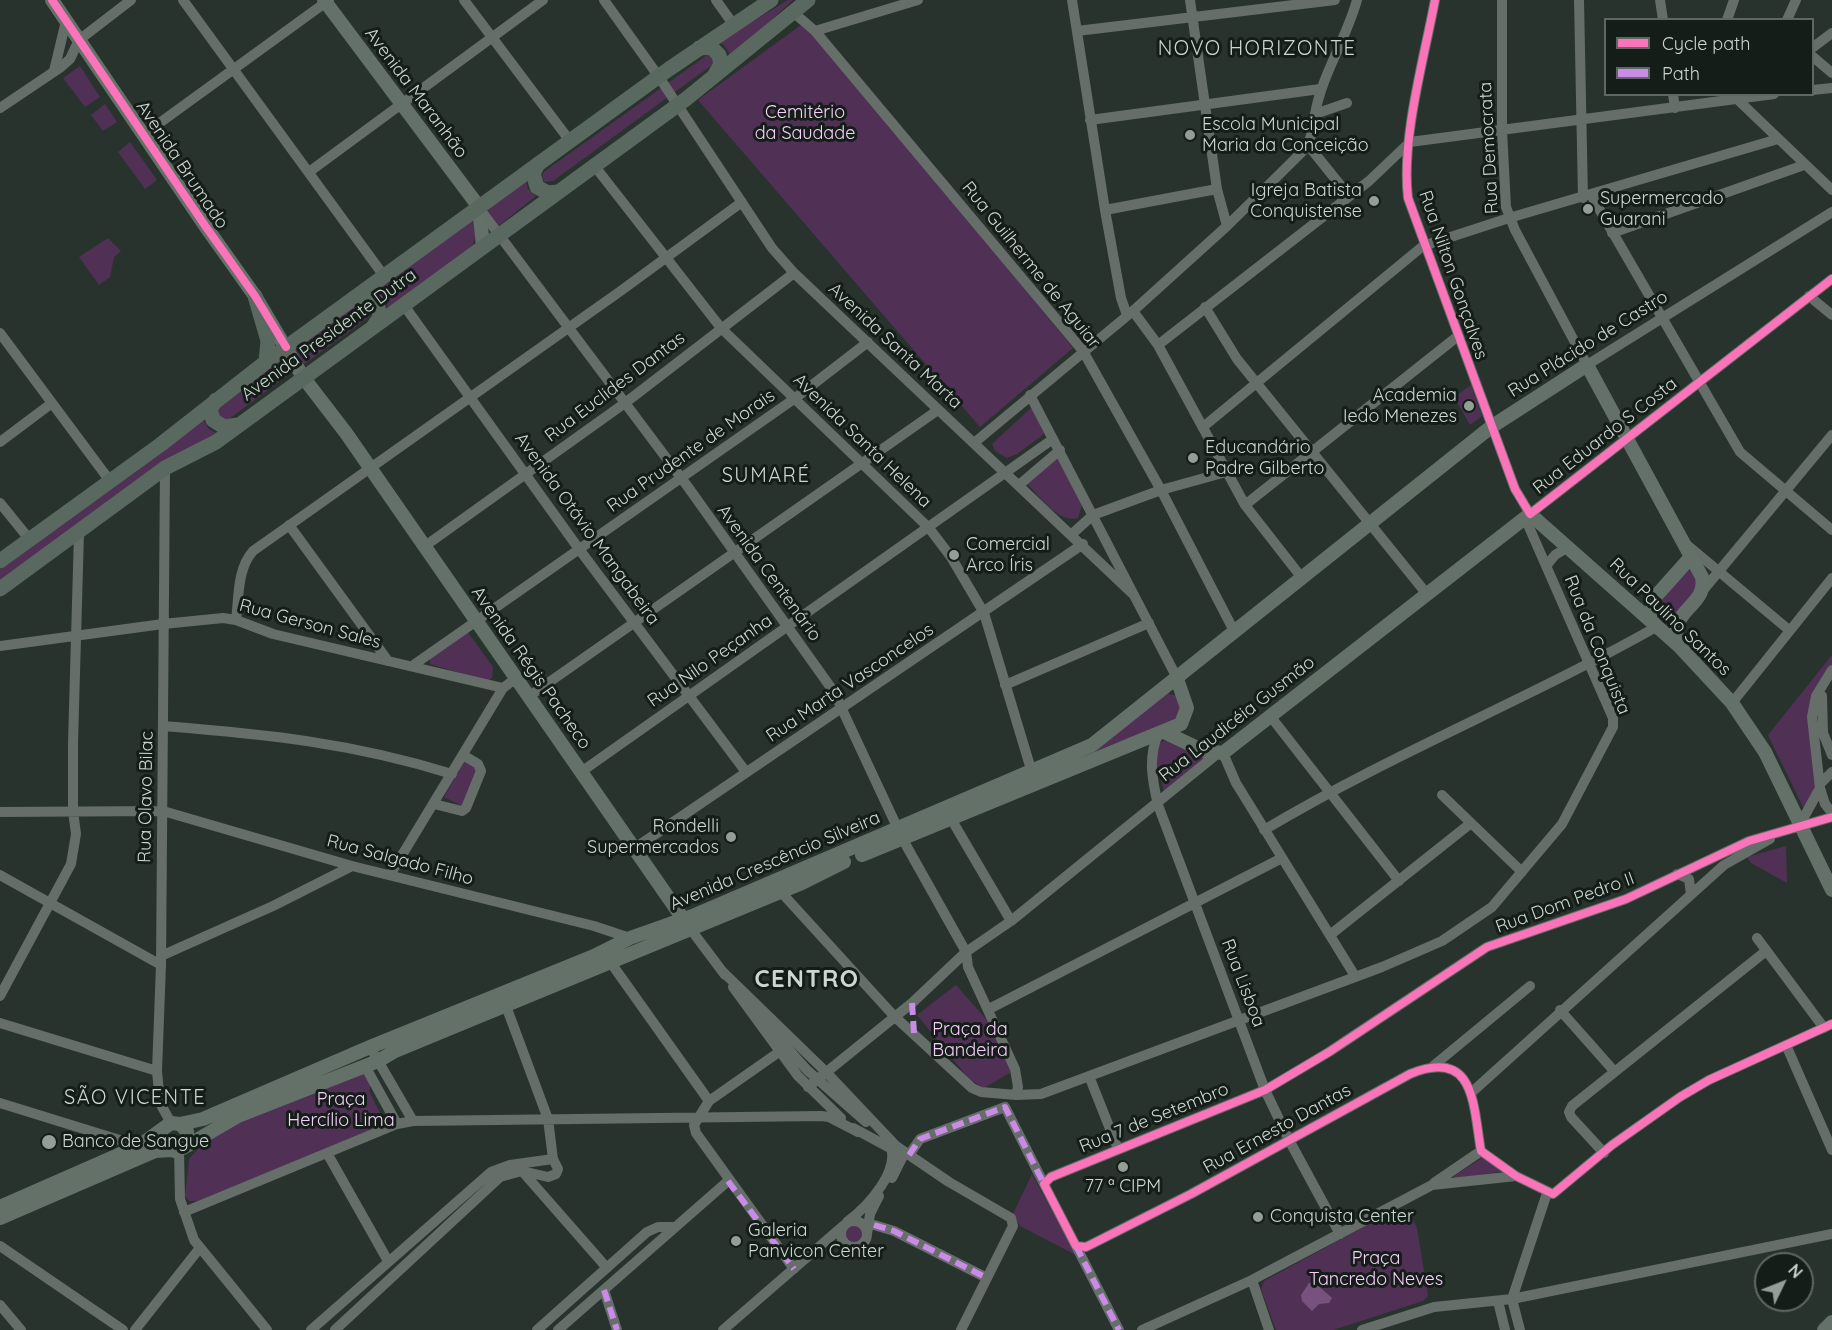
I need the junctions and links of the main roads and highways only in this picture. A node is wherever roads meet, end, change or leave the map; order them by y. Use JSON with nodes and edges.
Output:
{"nodes":[{"id":1,"x":52,"y":0,"type":"edge"},
{"id":2,"x":326,"y":1,"type":"edge"},
{"id":3,"x":765,"y":3,"type":"edge"},
{"id":4,"x":800,"y":8,"type":"edge"},
{"id":5,"x":699,"y":48,"type":"junction"},
{"id":6,"x":714,"y":76,"type":"junction"},
{"id":7,"x":538,"y":164,"type":"junction"},
{"id":8,"x":558,"y":192,"type":"junction"},
{"id":9,"x":479,"y":207,"type":"junction"},
{"id":10,"x":483,"y":246,"type":"junction"},
{"id":11,"x":255,"y":296,"type":"junction"},
{"id":12,"x":352,"y":300,"type":"junction"},
{"id":13,"x":373,"y":327,"type":"junction"},
{"id":14,"x":286,"y":347,"type":"junction"},
{"id":15,"x":266,"y":362,"type":"junction"},
{"id":16,"x":1587,"y":365,"type":"joint"},
{"id":17,"x":307,"y":382,"type":"junction"},
{"id":18,"x":218,"y":397,"type":"junction"},
{"id":19,"x":238,"y":424,"type":"junction"},
{"id":20,"x":1527,"y":516,"type":"joint"},
{"id":21,"x":1690,"y":558,"type":"junction"},
{"id":22,"x":0,"y":561,"type":"edge"},
{"id":23,"x":0,"y":590,"type":"edge"},
{"id":24,"x":1685,"y":610,"type":"junction"},
{"id":25,"x":1654,"y":623,"type":"junction"},
{"id":26,"x":1679,"y":646,"type":"junction"},
{"id":27,"x":1176,"y":676,"type":"junction"},
{"id":28,"x":1163,"y":689,"type":"junction"},
{"id":29,"x":1184,"y":694,"type":"junction"},
{"id":30,"x":1161,"y":733,"type":"junction"},
{"id":31,"x":1034,"y":777,"type":"junction"},
{"id":32,"x":900,"y":834,"type":"junction"},
{"id":33,"x":1828,"y":870,"type":"edge"},
{"id":34,"x":1832,"y":890,"type":"edge"},
{"id":35,"x":687,"y":923,"type":"junction"},
{"id":36,"x":608,"y":957,"type":"junction"},
{"id":37,"x":171,"y":1126,"type":"junction"},
{"id":38,"x":178,"y":1149,"type":"junction"},
{"id":39,"x":0,"y":1206,"type":"edge"},
{"id":40,"x":0,"y":1218,"type":"edge"},
{"id":41,"x":1832,"y":1322,"type":"edge"},
{"id":42,"x":1824,"y":1330,"type":"edge"}],
"edges":[{"from":1,"to":11,"type":"main road","name":"Avenida Brumado"},
{"from":2,"to":9,"type":"main road","name":"Avenida Maranhão"},
{"from":3,"to":5,"type":"highway"},
{"from":4,"to":6,"type":"highway"},
{"from":5,"to":6,"type":"highway"},
{"from":5,"to":7,"type":"highway","name":"Avenida Presidente Dutra"},
{"from":6,"to":8,"type":"highway","name":"Avenida Presidente Dutra"},
{"from":7,"to":8,"type":"highway"},
{"from":7,"to":9,"type":"highway","name":"Avenida Presidente Dutra"},
{"from":8,"to":10,"type":"highway","name":"Avenida Presidente Dutra"},
{"from":9,"to":10,"type":"main road"},
{"from":9,"to":12,"type":"highway","name":"Avenida Presidente Dutra"},
{"from":10,"to":13,"type":"highway","name":"Avenida Presidente Dutra"},
{"from":11,"to":14,"type":"main road","name":"Avenida Brumado"},
{"from":11,"to":15,"type":"highway"},
{"from":12,"to":13,"type":"highway"},
{"from":12,"to":14,"type":"highway","name":"Avenida Presidente Dutra"},
{"from":13,"to":17,"type":"highway","name":"Avenida Presidente Dutra"},
{"from":14,"to":15,"type":"highway","name":"Avenida Presidente Dutra"},
{"from":14,"to":17,"type":"main road","name":"Avenida Brumado"},
{"from":15,"to":18,"type":"highway","name":"Avenida Presidente Dutra"},
{"from":16,"to":21,"type":"main road","name":"Rua Democrata"},
{"from":16,"to":27,"type":"main road","name":"Rua Plácido de Castro"},
{"from":17,"to":19,"type":"highway","name":"Avenida Presidente Dutra"},
{"from":17,"to":35,"type":"main road","name":"Avenida Régis Pacheco"},
{"from":18,"to":19,"type":"highway"},
{"from":18,"to":22,"type":"highway","name":"Avenida Presidente Dutra"},
{"from":19,"to":23,"type":"highway","name":"Avenida Presidente Dutra"},
{"from":20,"to":25,"type":"main road","name":"Rua Paulino Santos"},
{"from":20,"to":30,"type":"main road","name":"Rua Laudicéia Gusmão"},
{"from":21,"to":24,"type":"main road","name":"Rua Democrata"},
{"from":21,"to":25,"type":"main road"},
{"from":24,"to":25,"type":"main road"},
{"from":24,"to":26,"type":"main road"},
{"from":25,"to":26,"type":"main road","name":"Rua Paulino Santos"},
{"from":26,"to":33,"type":"main road","name":"Rua Paulino Santos"},
{"from":27,"to":28,"type":"main road","name":"Avenida Crescêncio Silveira"},
{"from":27,"to":29,"type":"main road"},
{"from":28,"to":29,"type":"main road"},
{"from":28,"to":31,"type":"main road","name":"Avenida Crescêncio Silveira"},
{"from":29,"to":30,"type":"main road","name":"Avenida Crescêncio Silveira"},
{"from":30,"to":31,"type":"main road","name":"Avenida Crescêncio Silveira"},
{"from":31,"to":32,"type":"main road","name":"Avenida Crescêncio Silveira"},
{"from":31,"to":32,"type":"main road","name":"Avenida Crescêncio Silveira"},
{"from":32,"to":35,"type":"main road","name":"Avenida Crescêncio Silveira"},
{"from":33,"to":34,"type":"main road","name":"Rua Paulino Santos"},
{"from":35,"to":36,"type":"main road","name":"Avenida Crescêncio Silveira"},
{"from":35,"to":36,"type":"main road","name":"Avenida Crescêncio Silveira"},
{"from":36,"to":37,"type":"main road","name":"Avenida Crescêncio Silveira"},
{"from":36,"to":38,"type":"main road","name":"Avenida Crescêncio Silveira"},
{"from":37,"to":38,"type":"main road"},
{"from":37,"to":38,"type":"main road"},
{"from":37,"to":39,"type":"main road"},
{"from":38,"to":40,"type":"main road"},
{"from":41,"to":42,"type":"main road"}]}
